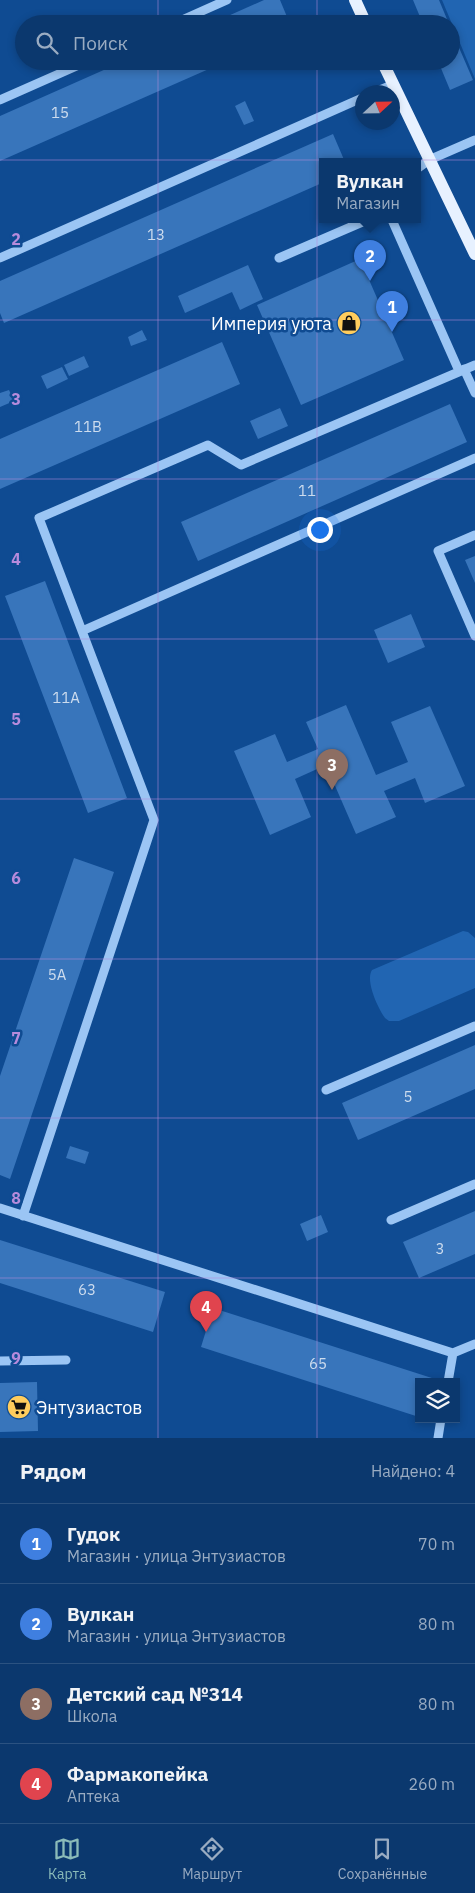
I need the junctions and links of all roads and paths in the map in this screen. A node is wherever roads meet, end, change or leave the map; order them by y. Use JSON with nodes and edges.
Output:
{"nodes":[{"id":1,"x":227,"y":0,"type":"edge"},
{"id":2,"x":355,"y":0,"type":"edge"},
{"id":3,"x":193,"y":15,"type":"edge"},
{"id":4,"x":362,"y":15,"type":"edge"},
{"id":5,"x":68,"y":70,"type":"edge"},
{"id":6,"x":386,"y":70,"type":"edge"},
{"id":7,"x":392,"y":85,"type":"edge"},
{"id":8,"x":0,"y":100,"type":"edge"},
{"id":9,"x":355,"y":101,"type":"edge"},
{"id":10,"x":400,"y":101,"type":"edge"},
{"id":11,"x":475,"y":140,"type":"edge"},
{"id":12,"x":429,"y":160,"type":"junction"},
{"id":13,"x":421,"y":166,"type":"edge"},
{"id":14,"x":360,"y":223,"type":"edge"},
{"id":15,"x":393,"y":223,"type":"edge"},
{"id":16,"x":475,"y":254,"type":"edge"},
{"id":17,"x":0,"y":258,"type":"edge"},
{"id":18,"x":279,"y":258,"type":"dead end"},
{"id":19,"x":475,"y":364,"type":"edge"},
{"id":20,"x":462,"y":370,"type":"junction"},
{"id":21,"x":475,"y":393,"type":"edge"},
{"id":22,"x":475,"y":458,"type":"edge"},
{"id":23,"x":475,"y":535,"type":"edge"},
{"id":24,"x":82,"y":631,"type":"junction"},
{"id":25,"x":475,"y":636,"type":"edge"},
{"id":26,"x":475,"y":1026,"type":"edge"},
{"id":27,"x":326,"y":1090,"type":"dead end"},
{"id":28,"x":475,"y":1184,"type":"edge"},
{"id":29,"x":0,"y":1208,"type":"edge"},
{"id":30,"x":23,"y":1216,"type":"junction"},
{"id":31,"x":391,"y":1220,"type":"dead end"},
{"id":32,"x":475,"y":1344,"type":"edge"},
{"id":33,"x":453,"y":1353,"type":"junction"},
{"id":34,"x":66,"y":1360,"type":"dead end"},
{"id":35,"x":0,"y":1361,"type":"edge"},
{"id":36,"x":449,"y":1378,"type":"edge"},
{"id":37,"x":440,"y":1423,"type":"edge"},
{"id":38,"x":438,"y":1438,"type":"edge"}],
"edges":[{"from":1,"to":3,"type":"lane"},
{"from":2,"to":4,"type":"main road"},
{"from":5,"to":8,"type":"lane"},
{"from":6,"to":7,"type":"main road"},
{"from":9,"to":17,"type":"lane"},
{"from":10,"to":12,"type":"main road"},
{"from":11,"to":12,"type":"lane"},
{"from":12,"to":13,"type":"lane"},
{"from":12,"to":16,"type":"main road"},
{"from":14,"to":18,"type":"lane"},
{"from":15,"to":20,"type":"lane"},
{"from":19,"to":20,"type":"lane"},
{"from":20,"to":21,"type":"lane"},
{"from":20,"to":24,"type":"lane"},
{"from":22,"to":24,"type":"lane"},
{"from":23,"to":25,"type":"lane"},
{"from":24,"to":30,"type":"lane"},
{"from":26,"to":27,"type":"lane"},
{"from":28,"to":31,"type":"lane"},
{"from":29,"to":30,"type":"lane"},
{"from":30,"to":33,"type":"lane"},
{"from":32,"to":33,"type":"lane"},
{"from":33,"to":36,"type":"lane"},
{"from":34,"to":35,"type":"lane"},
{"from":37,"to":38,"type":"lane"}]}
